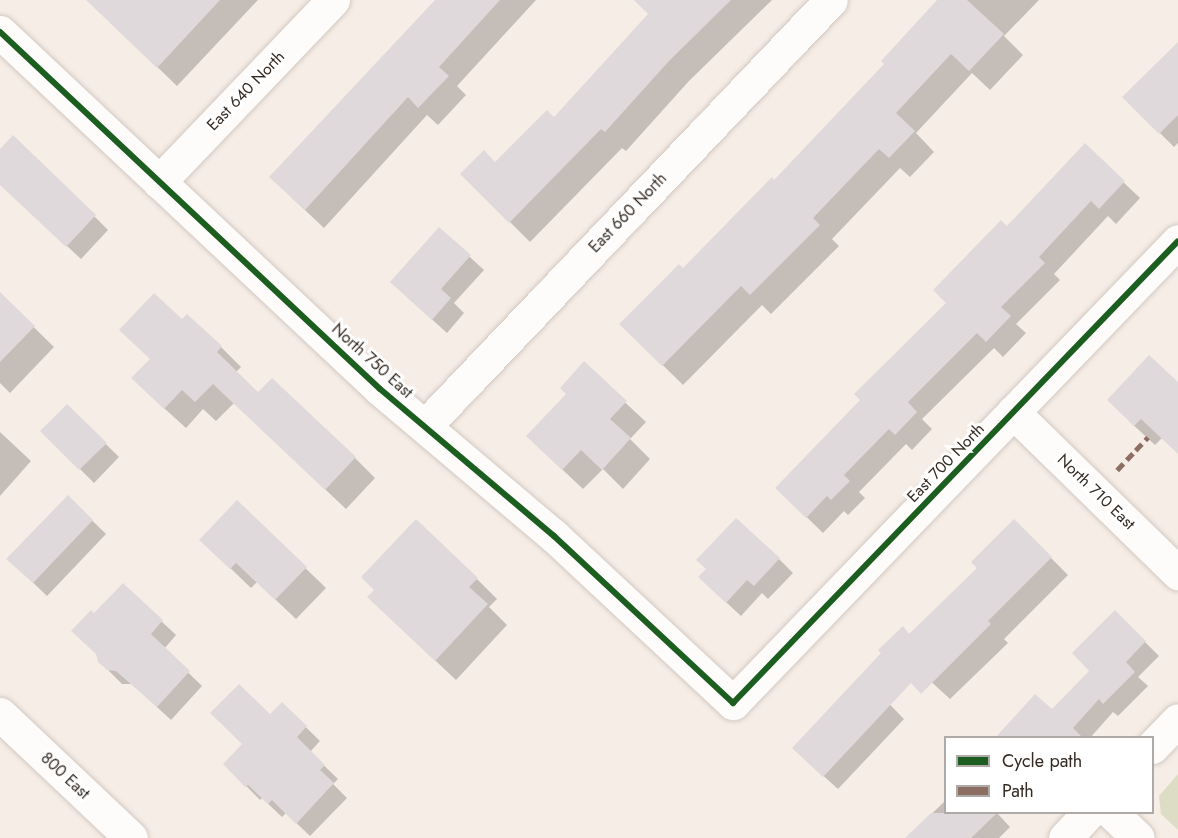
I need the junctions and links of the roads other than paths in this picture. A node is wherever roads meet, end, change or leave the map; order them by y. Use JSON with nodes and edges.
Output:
{"nodes":[{"id":1,"x":333,"y":0,"type":"edge"},
{"id":2,"x":831,"y":0,"type":"edge"},
{"id":3,"x":0,"y":32,"type":"edge"},
{"id":4,"x":159,"y":182,"type":"junction"},
{"id":5,"x":1178,"y":241,"type":"edge"},
{"id":6,"x":1013,"y":412,"type":"junction"},
{"id":7,"x":425,"y":426,"type":"junction"},
{"id":8,"x":1178,"y":573,"type":"edge"},
{"id":9,"x":733,"y":703,"type":"joint"},
{"id":10,"x":0,"y":714,"type":"edge"},
{"id":11,"x":1178,"y":720,"type":"edge"},
{"id":12,"x":1154,"y":745,"type":"edge"},
{"id":13,"x":1088,"y":814,"type":"edge"},
{"id":14,"x":1112,"y":814,"type":"edge"},
{"id":15,"x":131,"y":838,"type":"edge"},
{"id":16,"x":1065,"y":838,"type":"edge"},
{"id":17,"x":1138,"y":838,"type":"edge"}],
"edges":[{"from":1,"to":4,"type":"street","name":"East 640 North"},
{"from":2,"to":7,"type":"street","name":"East 660 North"},
{"from":3,"to":4,"type":"street","name":"North 750 East"},
{"from":4,"to":7,"type":"street","name":"North 750 East"},
{"from":5,"to":6,"type":"street","name":"East 700 North"},
{"from":6,"to":8,"type":"street","name":"North 710 East"},
{"from":6,"to":9,"type":"street","name":"East 700 North"},
{"from":7,"to":9,"type":"street","name":"North 750 East"},
{"from":10,"to":15,"type":"street","name":"800 East"},
{"from":11,"to":12,"type":"street"},
{"from":13,"to":16,"type":"street"},
{"from":14,"to":17,"type":"street"}]}
